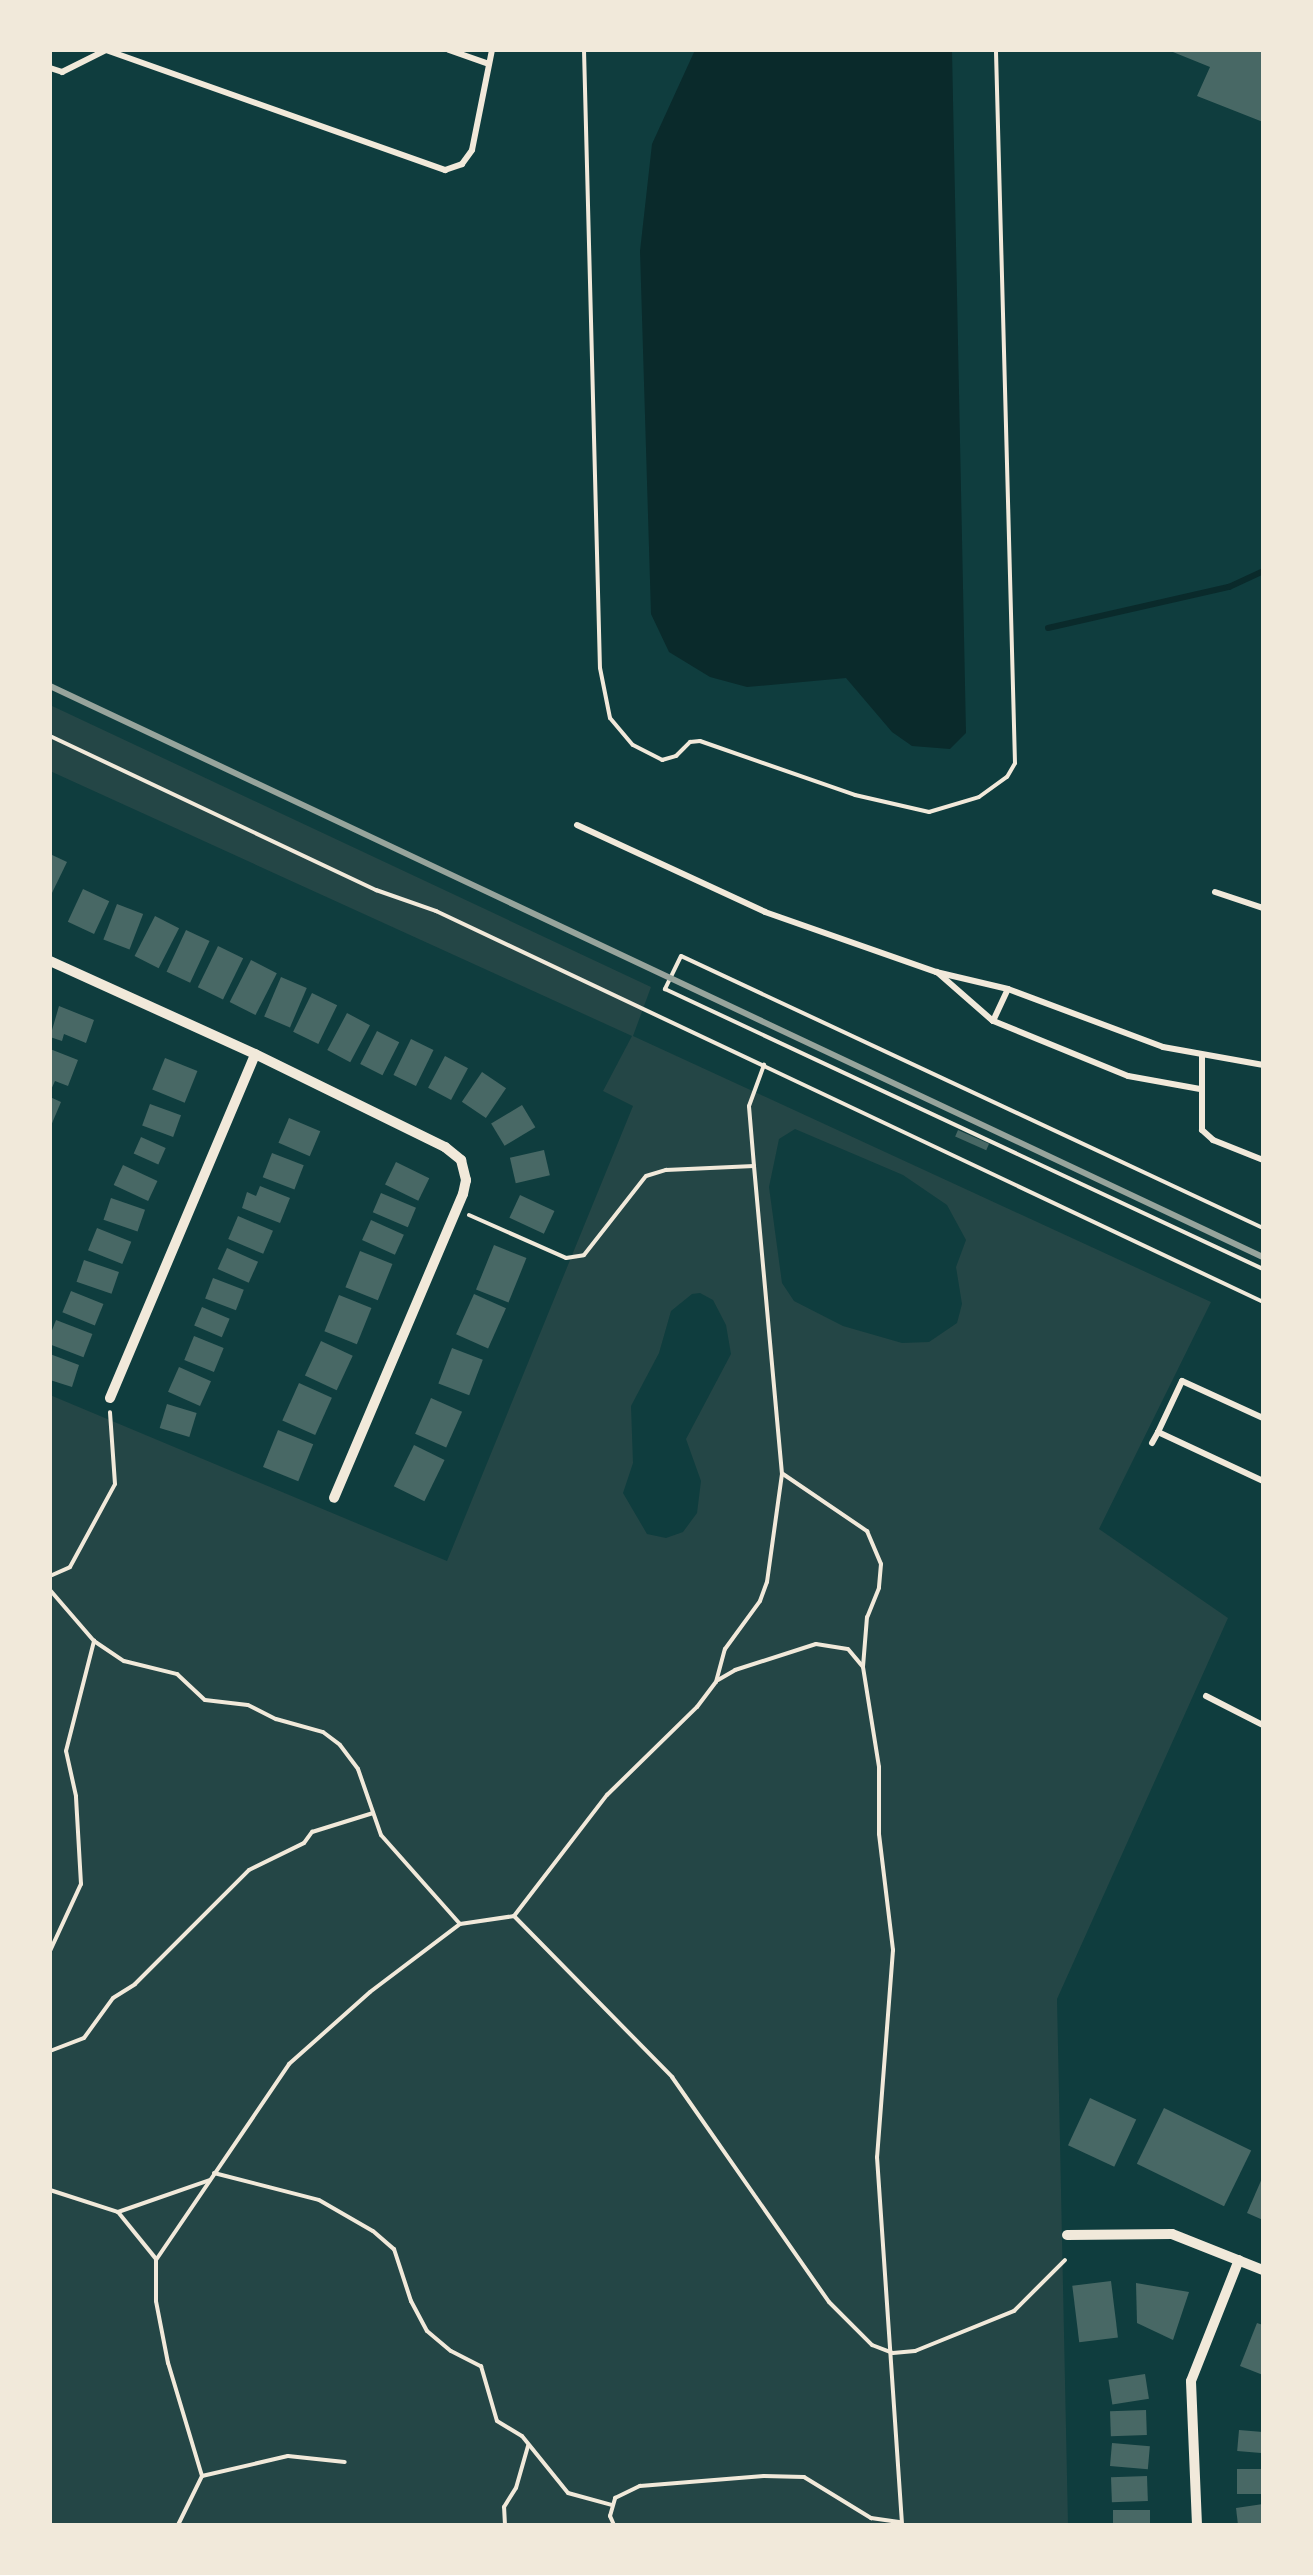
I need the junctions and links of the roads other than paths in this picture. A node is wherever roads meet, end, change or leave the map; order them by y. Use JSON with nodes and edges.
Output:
{"nodes":[{"id":1,"x":106,"y":50,"type":"edge"},
{"id":2,"x":449,"y":50,"type":"edge"},
{"id":3,"x":492,"y":50,"type":"edge"},
{"id":4,"x":489,"y":64,"type":"junction"},
{"id":5,"x":50,"y":68,"type":"edge"},
{"id":6,"x":577,"y":825,"type":"dead end"},
{"id":7,"x":1215,"y":892,"type":"dead end"},
{"id":8,"x":1263,"y":908,"type":"edge"},
{"id":9,"x":50,"y":961,"type":"edge"},
{"id":10,"x":936,"y":972,"type":"junction"},
{"id":11,"x":1008,"y":989,"type":"junction"},
{"id":12,"x":992,"y":1021,"type":"junction"},
{"id":13,"x":254,"y":1054,"type":"junction"},
{"id":14,"x":1202,"y":1055,"type":"junction"},
{"id":15,"x":1263,"y":1065,"type":"edge"},
{"id":16,"x":1200,"y":1089,"type":"junction"},
{"id":17,"x":1263,"y":1160,"type":"edge"},
{"id":18,"x":110,"y":1398,"type":"road end"},
{"id":19,"x":1263,"y":1418,"type":"edge"},
{"id":20,"x":1158,"y":1432,"type":"junction"},
{"id":21,"x":1152,"y":1443,"type":"dead end"},
{"id":22,"x":1263,"y":1481,"type":"edge"},
{"id":23,"x":334,"y":1498,"type":"dead end"},
{"id":24,"x":1206,"y":1696,"type":"dead end"},
{"id":25,"x":1263,"y":1724,"type":"edge"},
{"id":26,"x":1067,"y":2235,"type":"dead end"},
{"id":27,"x":1239,"y":2260,"type":"junction"},
{"id":28,"x":1263,"y":2270,"type":"edge"},
{"id":29,"x":1197,"y":2525,"type":"edge"}],
"edges":[{"from":1,"to":4,"type":"lane"},
{"from":1,"to":5,"type":"lane"},
{"from":2,"to":4,"type":"lane"},
{"from":3,"to":4,"type":"lane"},
{"from":6,"to":10,"type":"lane"},
{"from":7,"to":8,"type":"lane"},
{"from":9,"to":13,"type":"street"},
{"from":10,"to":11,"type":"lane"},
{"from":10,"to":12,"type":"lane"},
{"from":11,"to":12,"type":"lane"},
{"from":11,"to":14,"type":"lane"},
{"from":12,"to":16,"type":"lane"},
{"from":13,"to":18,"type":"street"},
{"from":13,"to":23,"type":"street"},
{"from":14,"to":15,"type":"lane"},
{"from":14,"to":16,"type":"lane"},
{"from":16,"to":17,"type":"lane"},
{"from":19,"to":20,"type":"lane"},
{"from":20,"to":21,"type":"lane"},
{"from":20,"to":22,"type":"lane"},
{"from":24,"to":25,"type":"lane"},
{"from":26,"to":27,"type":"street"},
{"from":27,"to":28,"type":"street"},
{"from":27,"to":29,"type":"street"}]}
